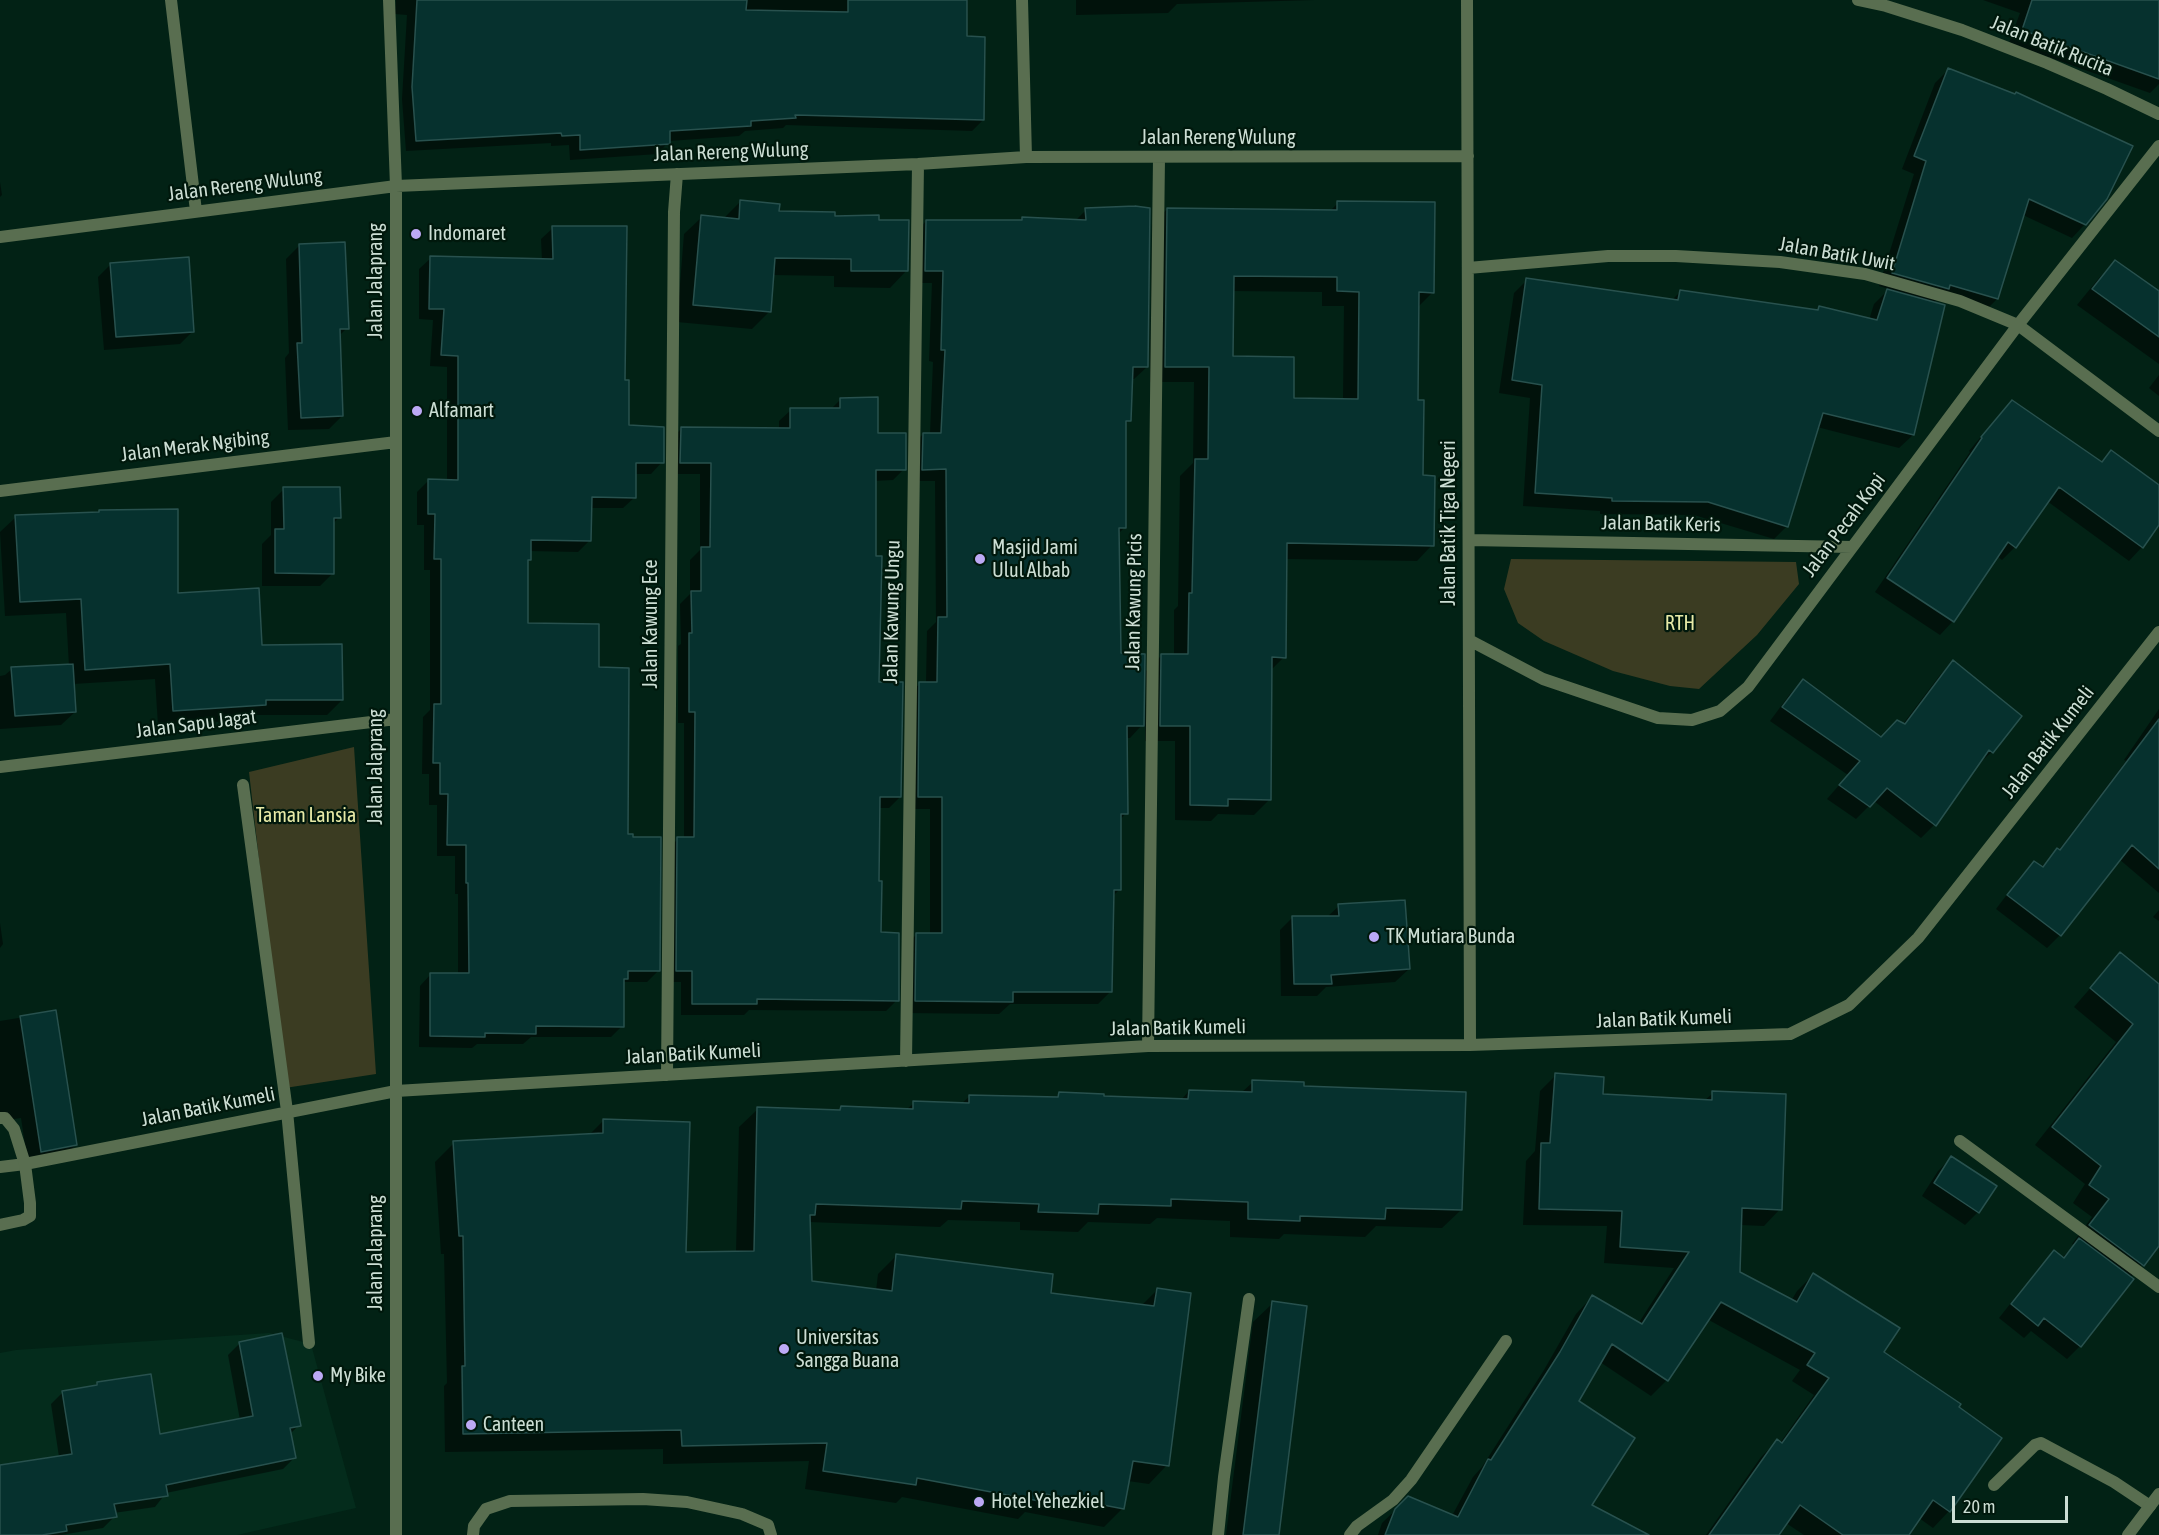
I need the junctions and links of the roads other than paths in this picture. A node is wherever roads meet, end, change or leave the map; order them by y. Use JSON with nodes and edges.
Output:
{"nodes":[{"id":1,"x":171,"y":0,"type":"edge"},
{"id":2,"x":389,"y":0,"type":"edge"},
{"id":3,"x":1022,"y":0,"type":"edge"},
{"id":4,"x":1467,"y":0,"type":"edge"},
{"id":5,"x":1858,"y":0,"type":"edge"},
{"id":6,"x":2159,"y":114,"type":"edge"},
{"id":7,"x":2159,"y":146,"type":"edge"},
{"id":8,"x":1468,"y":156,"type":"junction"},
{"id":9,"x":1026,"y":157,"type":"junction"},
{"id":10,"x":1159,"y":158,"type":"junction"},
{"id":11,"x":918,"y":164,"type":"junction"},
{"id":12,"x":677,"y":174,"type":"junction"},
{"id":13,"x":396,"y":186,"type":"junction"},
{"id":14,"x":196,"y":211,"type":"junction"},
{"id":15,"x":0,"y":237,"type":"edge"},
{"id":16,"x":1468,"y":268,"type":"junction"},
{"id":17,"x":2018,"y":325,"type":"junction"},
{"id":18,"x":2159,"y":431,"type":"edge"},
{"id":19,"x":396,"y":442,"type":"junction"},
{"id":20,"x":0,"y":490,"type":"edge"},
{"id":21,"x":1468,"y":540,"type":"junction"},
{"id":22,"x":1852,"y":548,"type":"junction"},
{"id":23,"x":2159,"y":632,"type":"edge"},
{"id":24,"x":1469,"y":640,"type":"junction"},
{"id":25,"x":396,"y":719,"type":"junction"},
{"id":26,"x":0,"y":767,"type":"edge"},
{"id":27,"x":243,"y":785,"type":"dead end"},
{"id":28,"x":1470,"y":1045,"type":"junction"},
{"id":29,"x":1148,"y":1046,"type":"junction"},
{"id":30,"x":906,"y":1061,"type":"junction"},
{"id":31,"x":667,"y":1075,"type":"junction"},
{"id":32,"x":396,"y":1091,"type":"junction"},
{"id":33,"x":287,"y":1111,"type":"junction"},
{"id":34,"x":0,"y":1118,"type":"edge"},
{"id":35,"x":1960,"y":1141,"type":"dead end"},
{"id":36,"x":25,"y":1164,"type":"junction"},
{"id":37,"x":0,"y":1167,"type":"edge"},
{"id":38,"x":0,"y":1225,"type":"edge"},
{"id":39,"x":2159,"y":1287,"type":"edge"},
{"id":40,"x":1249,"y":1299,"type":"dead end"},
{"id":41,"x":1506,"y":1341,"type":"dead end"},
{"id":42,"x":309,"y":1343,"type":"dead end"},
{"id":43,"x":1994,"y":1485,"type":"dead end"},
{"id":44,"x":2159,"y":1494,"type":"edge"},
{"id":45,"x":2150,"y":1506,"type":"junction"},
{"id":46,"x":396,"y":1535,"type":"edge"},
{"id":47,"x":473,"y":1535,"type":"edge"},
{"id":48,"x":771,"y":1535,"type":"edge"},
{"id":49,"x":1218,"y":1535,"type":"edge"},
{"id":50,"x":1350,"y":1535,"type":"edge"},
{"id":51,"x":2128,"y":1535,"type":"edge"}],
"edges":[{"from":1,"to":14,"type":"street"},
{"from":2,"to":13,"type":"street","name":"Jalan Jalaprang"},
{"from":3,"to":9,"type":"street"},
{"from":4,"to":8,"type":"street","name":"Jalan Batik Tiga Negeri"},
{"from":5,"to":6,"type":"street","name":"Jalan Batik Rucita"},
{"from":7,"to":17,"type":"street","name":"Jalan Pecah Kopi"},
{"from":8,"to":10,"type":"street","name":"Jalan Rereng Wulung"},
{"from":8,"to":16,"type":"street","name":"Jalan Batik Tiga Negeri"},
{"from":9,"to":10,"type":"street","name":"Jalan Rereng Wulung"},
{"from":9,"to":11,"type":"street","name":"Jalan Rereng Wulung"},
{"from":10,"to":29,"type":"street","name":"Jalan Kawung Picis"},
{"from":11,"to":12,"type":"street","name":"Jalan Rereng Wulung"},
{"from":11,"to":30,"type":"street","name":"Jalan Kawung Ungu"},
{"from":12,"to":13,"type":"street","name":"Jalan Rereng Wulung"},
{"from":12,"to":31,"type":"street","name":"Jalan Kawung Ece"},
{"from":13,"to":14,"type":"street","name":"Jalan Rereng Wulung"},
{"from":13,"to":19,"type":"street","name":"Jalan Jalaprang"},
{"from":14,"to":15,"type":"street","name":"Jalan Rereng Wulung"},
{"from":16,"to":17,"type":"street","name":"Jalan Batik Uwit"},
{"from":16,"to":21,"type":"street","name":"Jalan Batik Tiga Negeri"},
{"from":17,"to":18,"type":"street","name":"Jalan Batik Uwit"},
{"from":17,"to":22,"type":"street","name":"Jalan Pecah Kopi"},
{"from":19,"to":20,"type":"street","name":"Jalan Merak Ngibing"},
{"from":19,"to":25,"type":"street","name":"Jalan Jalaprang"},
{"from":21,"to":22,"type":"street","name":"Jalan Batik Keris"},
{"from":21,"to":24,"type":"street","name":"Jalan Batik Tiga Negeri"},
{"from":22,"to":24,"type":"street","name":"Jalan Pecah Kopi"},
{"from":23,"to":28,"type":"street","name":"Jalan Batik Kumeli"},
{"from":24,"to":28,"type":"street","name":"Jalan Batik Tiga Negeri"},
{"from":25,"to":26,"type":"street","name":"Jalan Sapu Jagat"},
{"from":25,"to":32,"type":"street","name":"Jalan Jalaprang"},
{"from":27,"to":33,"type":"street"},
{"from":28,"to":29,"type":"street","name":"Jalan Batik Kumeli"},
{"from":29,"to":30,"type":"street","name":"Jalan Batik Kumeli"},
{"from":30,"to":31,"type":"street","name":"Jalan Batik Kumeli"},
{"from":31,"to":32,"type":"street","name":"Jalan Batik Kumeli"},
{"from":32,"to":33,"type":"street","name":"Jalan Batik Kumeli"},
{"from":32,"to":46,"type":"street","name":"Jalan Jalaprang"},
{"from":33,"to":36,"type":"street","name":"Jalan Batik Kumeli"},
{"from":33,"to":42,"type":"street"},
{"from":34,"to":36,"type":"street"},
{"from":35,"to":39,"type":"street"},
{"from":36,"to":37,"type":"street","name":"Jalan Batik Kumeli"},
{"from":36,"to":38,"type":"street"},
{"from":40,"to":49,"type":"street"},
{"from":41,"to":50,"type":"street"},
{"from":43,"to":45,"type":"street"},
{"from":44,"to":45,"type":"street"},
{"from":45,"to":51,"type":"street"},
{"from":47,"to":48,"type":"street"}]}
